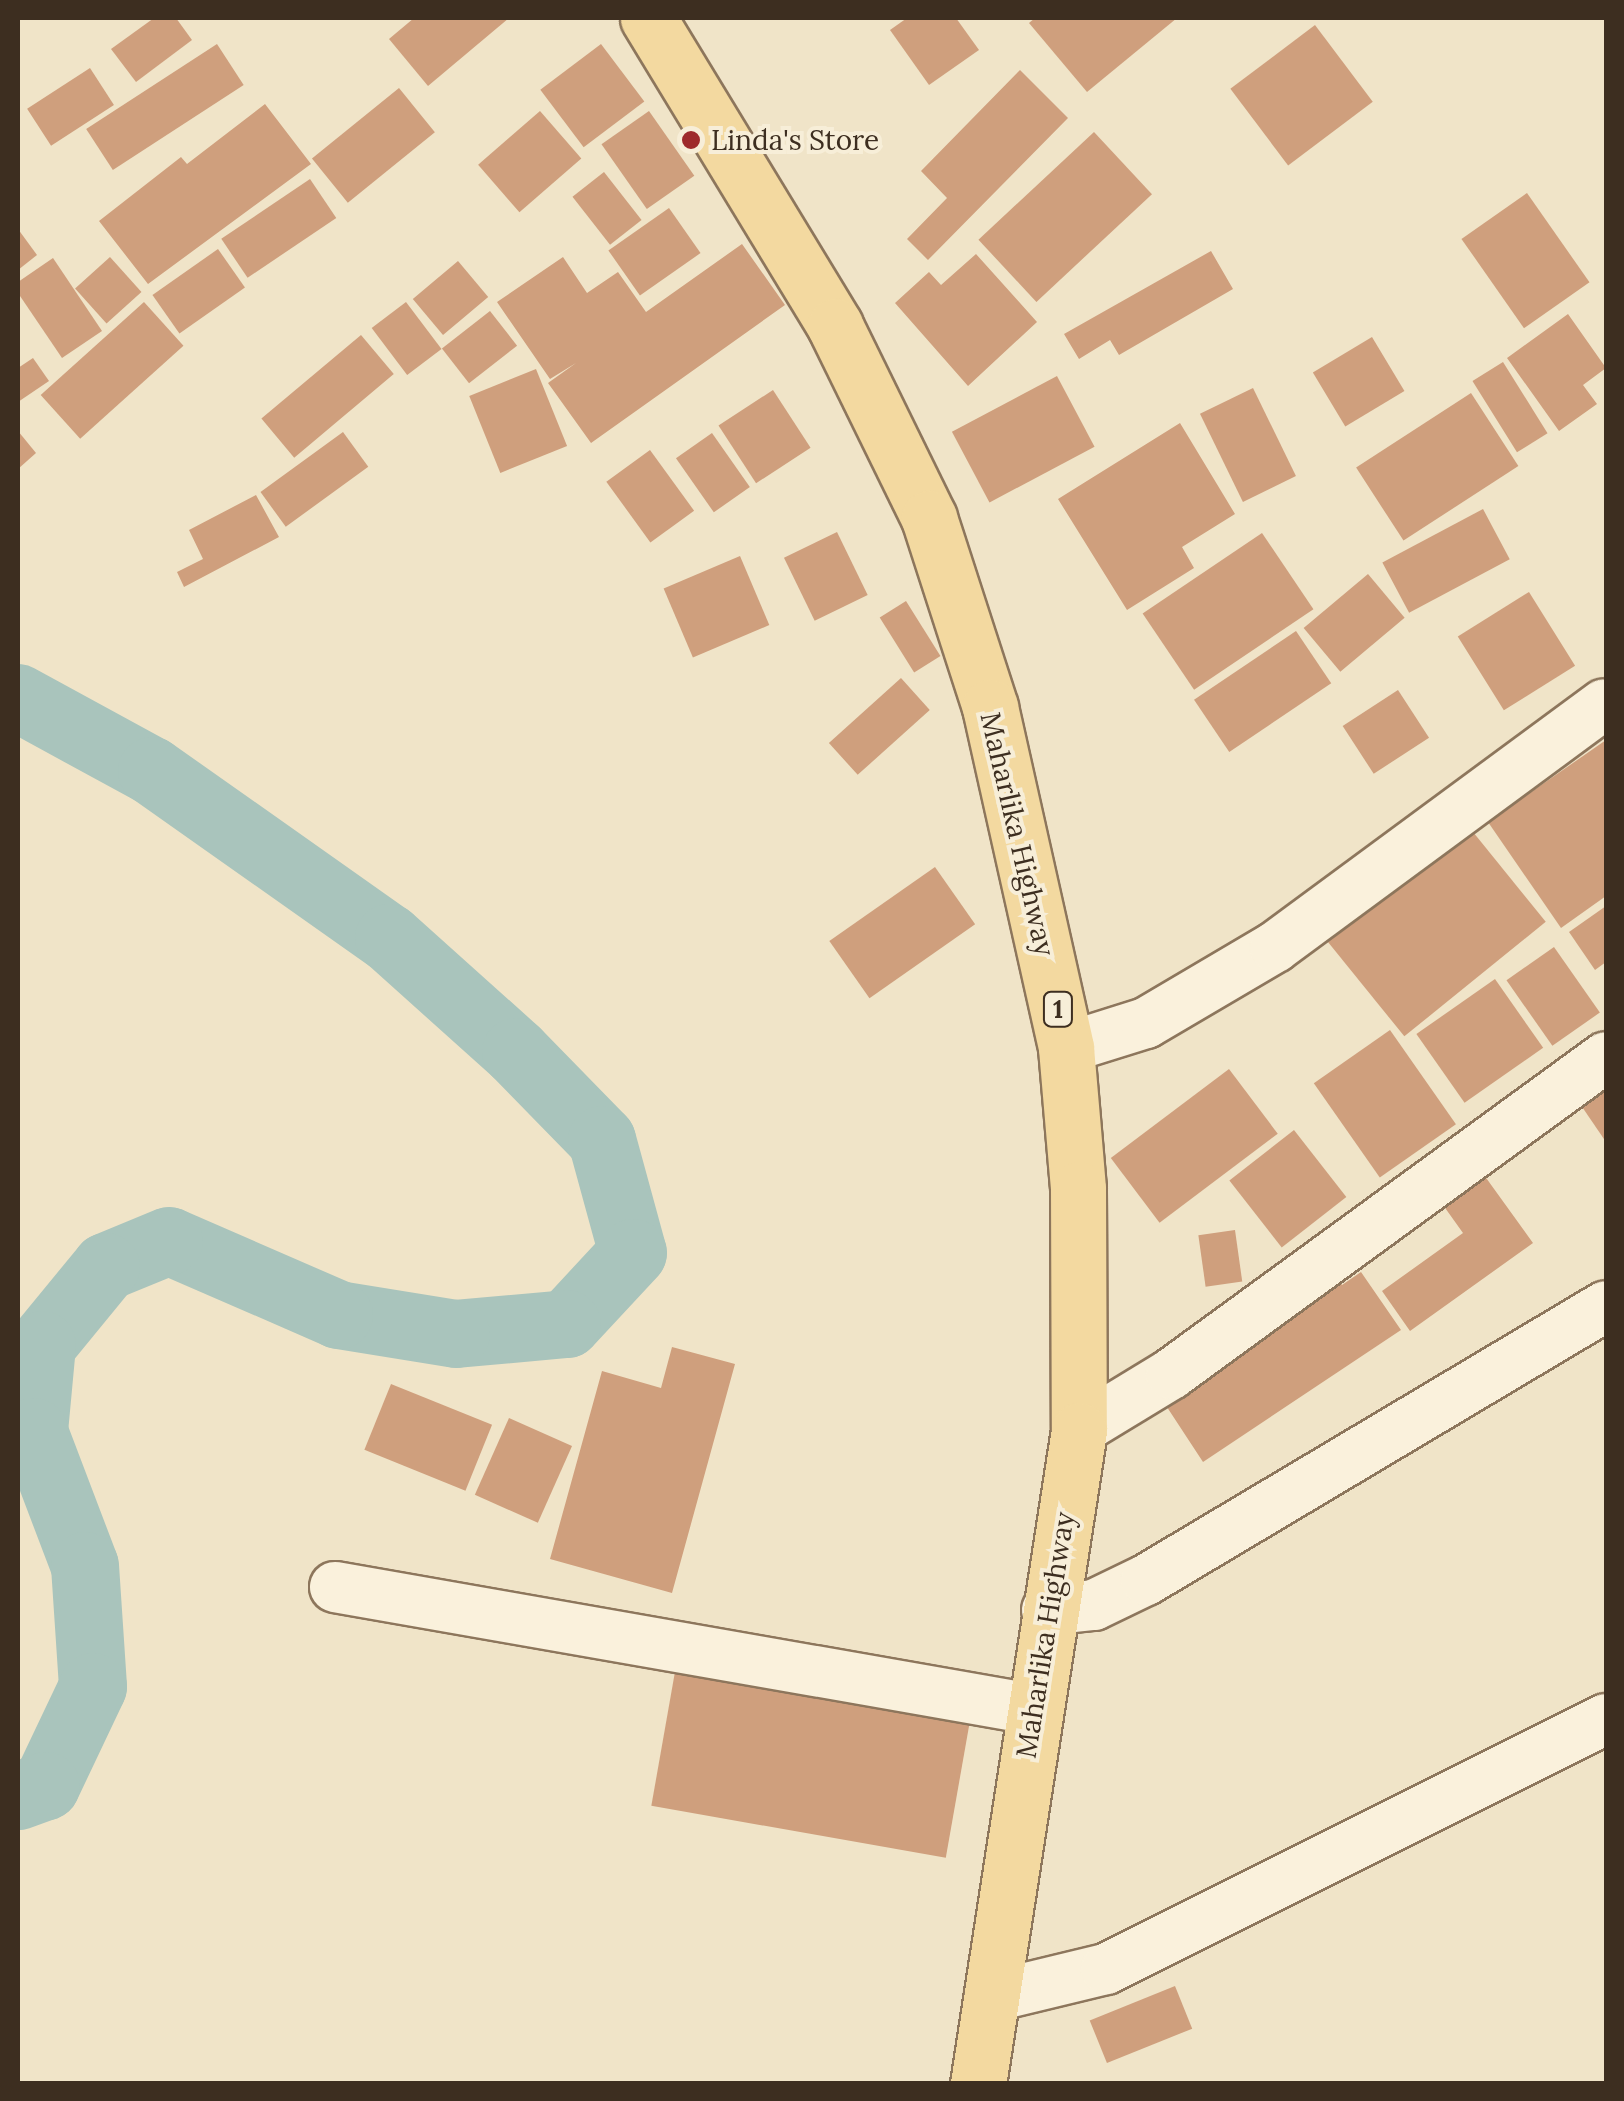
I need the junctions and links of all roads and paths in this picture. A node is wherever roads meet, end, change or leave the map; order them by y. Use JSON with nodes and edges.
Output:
{"nodes":[{"id":1,"x":648,"y":18,"type":"edge"},
{"id":2,"x":1604,"y":704,"type":"edge"},
{"id":3,"x":1066,"y":1048,"type":"junction"},
{"id":4,"x":1606,"y":1056,"type":"edge"},
{"id":5,"x":1606,"y":1306,"type":"edge"},
{"id":6,"x":1079,"y":1430,"type":"junction"},
{"id":7,"x":335,"y":1587,"type":"dead end"},
{"id":8,"x":1047,"y":1610,"type":"junction"},
{"id":9,"x":1032,"y":1709,"type":"junction"},
{"id":10,"x":1606,"y":1719,"type":"edge"},
{"id":11,"x":990,"y":1997,"type":"junction"},
{"id":12,"x":978,"y":2084,"type":"edge"}],
"edges":[{"from":1,"to":3,"type":"main road","name":"Maharlika Highway","number":"1"},
{"from":2,"to":3,"type":"street"},
{"from":3,"to":6,"type":"main road","name":"Maharlika Highway","number":"1"},
{"from":4,"to":6,"type":"street"},
{"from":5,"to":8,"type":"street"},
{"from":6,"to":8,"type":"main road","name":"Maharlika Highway","number":"1"},
{"from":7,"to":9,"type":"street"},
{"from":8,"to":9,"type":"main road","name":"Maharlika Highway","number":"1"},
{"from":9,"to":11,"type":"main road","name":"Maharlika Highway","number":"1"},
{"from":10,"to":11,"type":"street"},
{"from":11,"to":12,"type":"main road","name":"Maharlika Highway","number":"1"}]}
